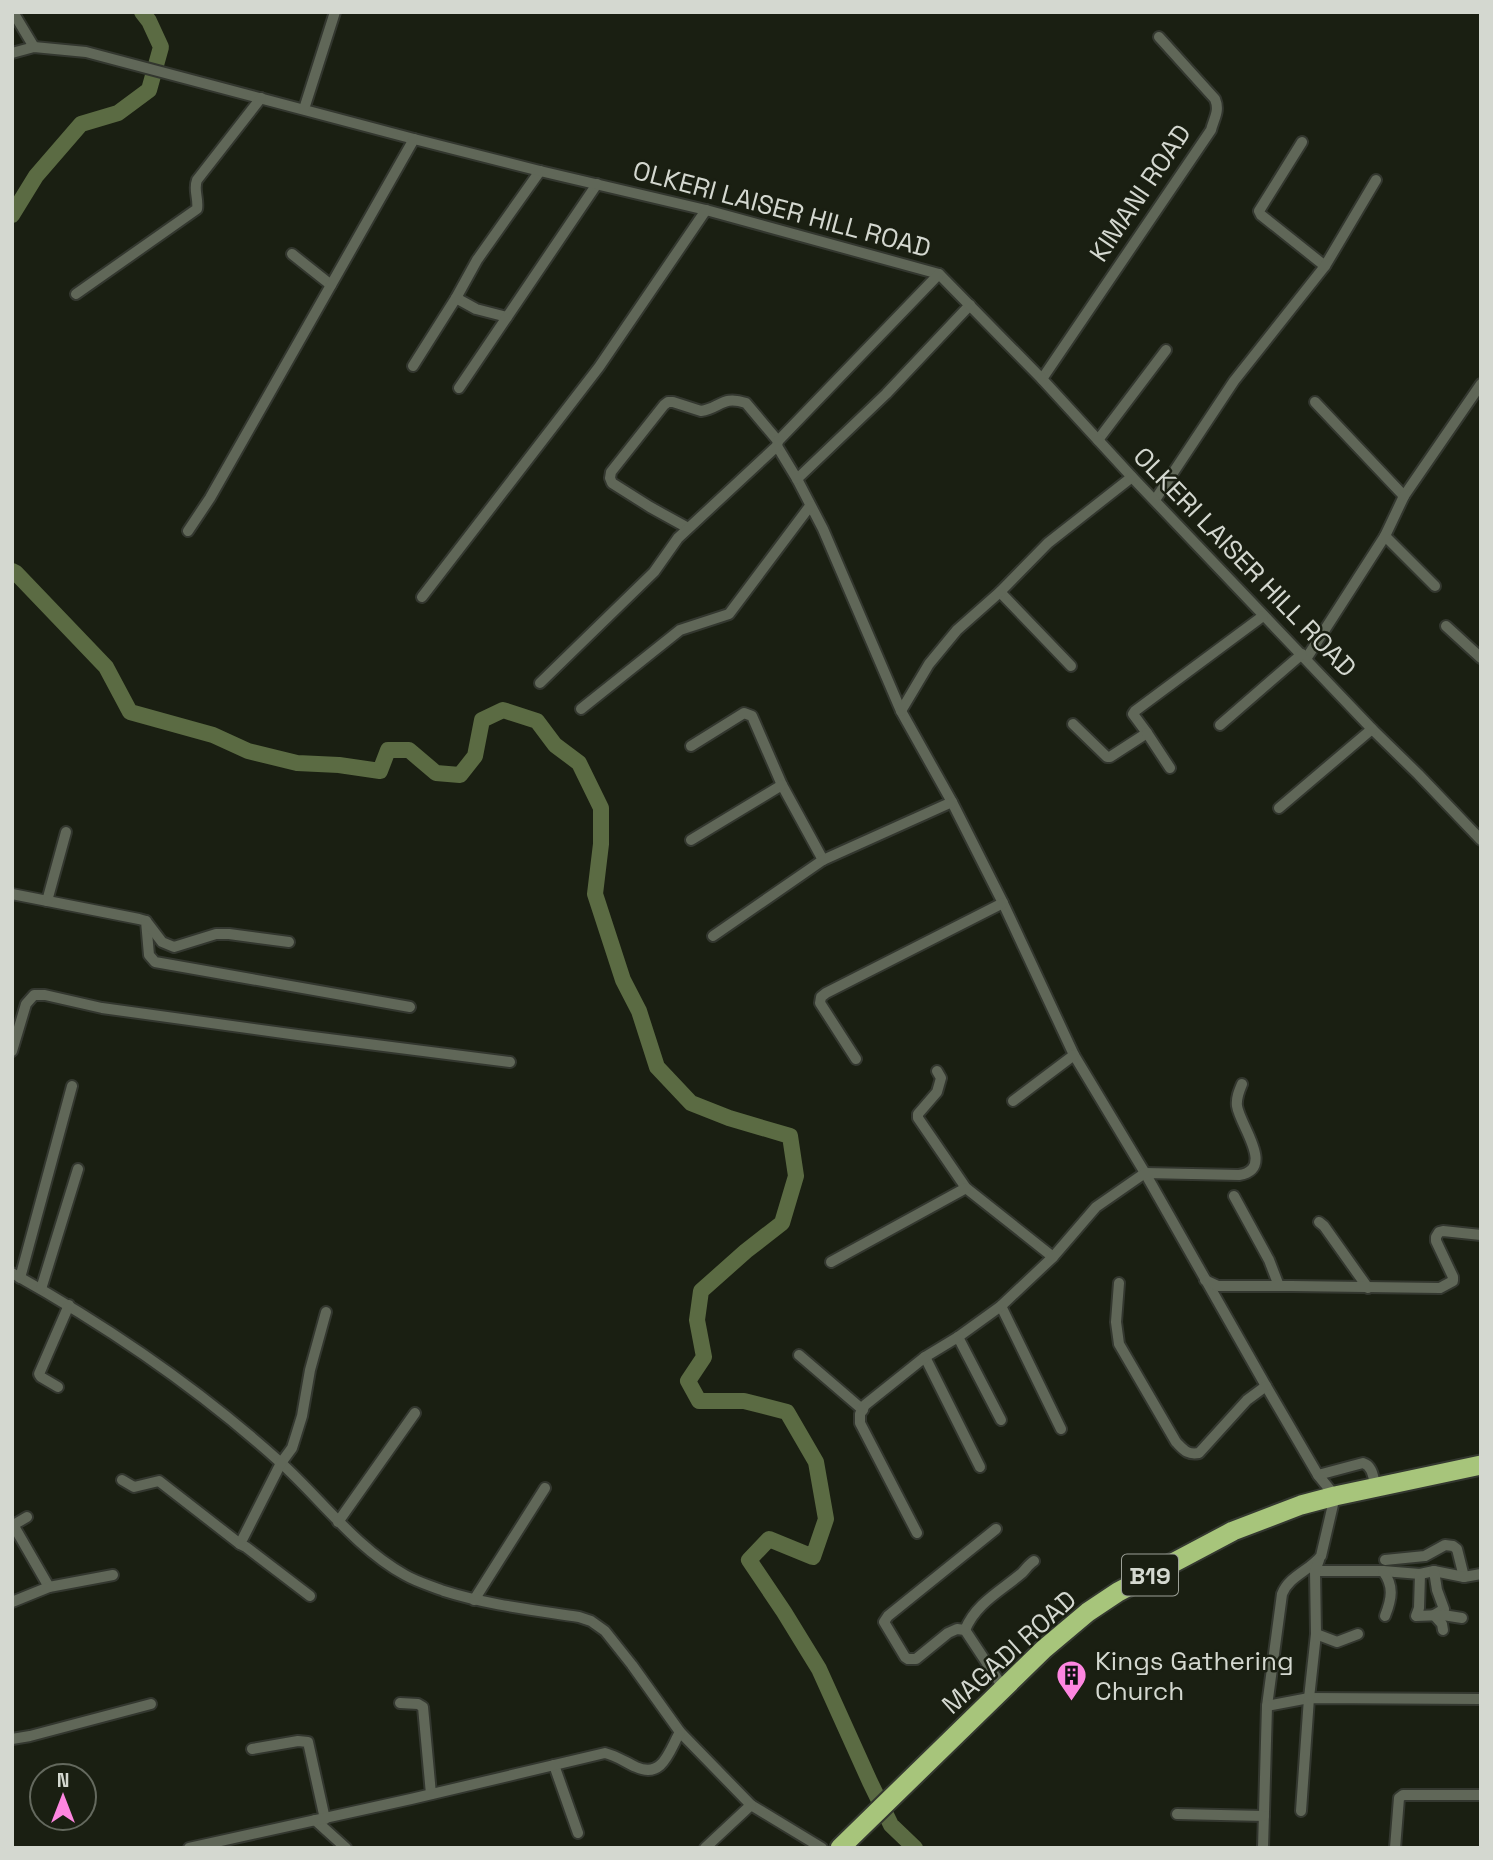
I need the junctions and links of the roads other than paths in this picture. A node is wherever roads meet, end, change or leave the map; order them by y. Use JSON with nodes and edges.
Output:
{"nodes":[{"id":1,"x":13,"y":12,"type":"edge"},
{"id":2,"x":335,"y":12,"type":"edge"},
{"id":3,"x":1158,"y":37,"type":"dead end"},
{"id":4,"x":34,"y":47,"type":"junction"},
{"id":5,"x":12,"y":53,"type":"edge"},
{"id":6,"x":261,"y":98,"type":"junction"},
{"id":7,"x":304,"y":109,"type":"junction"},
{"id":8,"x":414,"y":139,"type":"junction"},
{"id":9,"x":1302,"y":142,"type":"dead end"},
{"id":10,"x":540,"y":171,"type":"junction"},
{"id":11,"x":1376,"y":180,"type":"dead end"},
{"id":12,"x":597,"y":184,"type":"junction"},
{"id":13,"x":706,"y":210,"type":"junction"},
{"id":14,"x":292,"y":254,"type":"dead end"},
{"id":15,"x":1325,"y":266,"type":"junction"},
{"id":16,"x":939,"y":274,"type":"junction"},
{"id":17,"x":331,"y":285,"type":"junction"},
{"id":18,"x":76,"y":295,"type":"dead end"},
{"id":19,"x":456,"y":298,"type":"junction"},
{"id":20,"x":970,"y":305,"type":"junction"},
{"id":21,"x":507,"y":317,"type":"junction"},
{"id":22,"x":1166,"y":350,"type":"dead end"},
{"id":23,"x":413,"y":366,"type":"dead end"},
{"id":24,"x":1042,"y":379,"type":"junction"},
{"id":25,"x":1481,"y":384,"type":"edge"},
{"id":26,"x":459,"y":388,"type":"dead end"},
{"id":27,"x":1315,"y":402,"type":"dead end"},
{"id":28,"x":1098,"y":440,"type":"junction"},
{"id":29,"x":777,"y":443,"type":"junction"},
{"id":30,"x":1132,"y":477,"type":"junction"},
{"id":31,"x":797,"y":479,"type":"junction"},
{"id":32,"x":1404,"y":496,"type":"junction"},
{"id":33,"x":1155,"y":500,"type":"junction"},
{"id":34,"x":810,"y":506,"type":"junction"},
{"id":35,"x":688,"y":528,"type":"junction"},
{"id":36,"x":188,"y":531,"type":"dead end"},
{"id":37,"x":1385,"y":536,"type":"junction"},
{"id":38,"x":1435,"y":586,"type":"dead end"},
{"id":39,"x":1000,"y":592,"type":"junction"},
{"id":40,"x":422,"y":597,"type":"dead end"},
{"id":41,"x":1263,"y":616,"type":"junction"},
{"id":42,"x":1446,"y":626,"type":"dead end"},
{"id":43,"x":1304,"y":656,"type":"junction"},
{"id":44,"x":1481,"y":658,"type":"edge"},
{"id":45,"x":1072,"y":666,"type":"dead end"},
{"id":46,"x":540,"y":682,"type":"dead end"},
{"id":47,"x":581,"y":709,"type":"dead end"},
{"id":48,"x":901,"y":711,"type":"junction"},
{"id":49,"x":1073,"y":724,"type":"dead end"},
{"id":50,"x":1220,"y":725,"type":"dead end"},
{"id":51,"x":1372,"y":729,"type":"junction"},
{"id":52,"x":1147,"y":733,"type":"junction"},
{"id":53,"x":691,"y":746,"type":"dead end"},
{"id":54,"x":1170,"y":768,"type":"dead end"},
{"id":55,"x":782,"y":785,"type":"junction"},
{"id":56,"x":952,"y":803,"type":"junction"},
{"id":57,"x":1279,"y":808,"type":"dead end"},
{"id":58,"x":66,"y":832,"type":"dead end"},
{"id":59,"x":691,"y":840,"type":"dead end"},
{"id":60,"x":1481,"y":840,"type":"edge"},
{"id":61,"x":823,"y":860,"type":"junction"},
{"id":62,"x":12,"y":894,"type":"edge"},
{"id":63,"x":47,"y":901,"type":"junction"},
{"id":64,"x":1003,"y":903,"type":"junction"},
{"id":65,"x":146,"y":921,"type":"junction"},
{"id":66,"x":713,"y":936,"type":"dead end"},
{"id":67,"x":289,"y":942,"type":"dead end"},
{"id":68,"x":410,"y":1007,"type":"dead end"},
{"id":69,"x":12,"y":1051,"type":"edge"},
{"id":70,"x":1074,"y":1055,"type":"junction"},
{"id":71,"x":856,"y":1059,"type":"dead end"},
{"id":72,"x":510,"y":1062,"type":"dead end"},
{"id":73,"x":937,"y":1071,"type":"dead end"},
{"id":74,"x":1242,"y":1084,"type":"dead end"},
{"id":75,"x":72,"y":1086,"type":"dead end"},
{"id":76,"x":1013,"y":1101,"type":"dead end"},
{"id":77,"x":78,"y":1170,"type":"dead end"},
{"id":78,"x":1145,"y":1173,"type":"junction"},
{"id":79,"x":966,"y":1188,"type":"junction"},
{"id":80,"x":1234,"y":1196,"type":"dead end"},
{"id":81,"x":1319,"y":1222,"type":"dead end"},
{"id":82,"x":1481,"y":1236,"type":"edge"},
{"id":83,"x":1053,"y":1257,"type":"junction"},
{"id":84,"x":831,"y":1262,"type":"dead end"},
{"id":85,"x":16,"y":1276,"type":"edge"},
{"id":86,"x":1205,"y":1280,"type":"junction"},
{"id":87,"x":1119,"y":1283,"type":"dead end"},
{"id":88,"x":1279,"y":1286,"type":"junction"},
{"id":89,"x":1368,"y":1288,"type":"junction"},
{"id":90,"x":41,"y":1289,"type":"junction"},
{"id":91,"x":69,"y":1305,"type":"junction"},
{"id":92,"x":1001,"y":1306,"type":"junction"},
{"id":93,"x":326,"y":1312,"type":"dead end"},
{"id":94,"x":958,"y":1337,"type":"junction"},
{"id":95,"x":799,"y":1355,"type":"dead end"},
{"id":96,"x":925,"y":1357,"type":"junction"},
{"id":97,"x":1266,"y":1386,"type":"junction"},
{"id":98,"x":58,"y":1387,"type":"dead end"},
{"id":99,"x":863,"y":1410,"type":"junction"},
{"id":100,"x":415,"y":1413,"type":"dead end"},
{"id":101,"x":1001,"y":1420,"type":"dead end"},
{"id":102,"x":1061,"y":1429,"type":"dead end"},
{"id":103,"x":281,"y":1463,"type":"junction"},
{"id":104,"x":1481,"y":1465,"type":"edge"},
{"id":105,"x":980,"y":1467,"type":"dead end"},
{"id":106,"x":1318,"y":1475,"type":"junction"},
{"id":107,"x":122,"y":1480,"type":"dead end"},
{"id":108,"x":1376,"y":1487,"type":"junction"},
{"id":109,"x":545,"y":1488,"type":"dead end"},
{"id":110,"x":1335,"y":1496,"type":"junction"},
{"id":111,"x":27,"y":1517,"type":"dead end"},
{"id":112,"x":338,"y":1522,"type":"junction"},
{"id":113,"x":996,"y":1529,"type":"dead end"},
{"id":114,"x":917,"y":1533,"type":"dead end"},
{"id":115,"x":240,"y":1544,"type":"junction"},
{"id":116,"x":1321,"y":1556,"type":"junction"},
{"id":117,"x":1425,"y":1556,"type":"junction"},
{"id":118,"x":1034,"y":1561,"type":"dead end"},
{"id":119,"x":1384,"y":1565,"type":"junction"},
{"id":120,"x":1315,"y":1571,"type":"junction"},
{"id":121,"x":1428,"y":1572,"type":"junction"},
{"id":122,"x":1481,"y":1574,"type":"edge"},
{"id":123,"x":113,"y":1575,"type":"dead end"},
{"id":124,"x":1464,"y":1577,"type":"junction"},
{"id":125,"x":49,"y":1587,"type":"junction"},
{"id":126,"x":310,"y":1596,"type":"dead end"},
{"id":127,"x":474,"y":1600,"type":"junction"},
{"id":128,"x":12,"y":1602,"type":"edge"},
{"id":129,"x":1434,"y":1615,"type":"junction"},
{"id":130,"x":1385,"y":1616,"type":"dead end"},
{"id":131,"x":1462,"y":1618,"type":"dead end"},
{"id":132,"x":965,"y":1630,"type":"junction"},
{"id":133,"x":1443,"y":1630,"type":"dead end"},
{"id":134,"x":1316,"y":1633,"type":"junction"},
{"id":135,"x":1358,"y":1634,"type":"dead end"},
{"id":136,"x":1004,"y":1689,"type":"junction"},
{"id":137,"x":1309,"y":1698,"type":"junction"},
{"id":138,"x":1481,"y":1699,"type":"edge"},
{"id":139,"x":400,"y":1703,"type":"dead end"},
{"id":140,"x":151,"y":1704,"type":"dead end"},
{"id":141,"x":1267,"y":1706,"type":"junction"},
{"id":142,"x":680,"y":1732,"type":"junction"},
{"id":143,"x":12,"y":1739,"type":"edge"},
{"id":144,"x":252,"y":1749,"type":"dead end"},
{"id":145,"x":554,"y":1765,"type":"junction"},
{"id":146,"x":431,"y":1794,"type":"junction"},
{"id":147,"x":1481,"y":1795,"type":"edge"},
{"id":148,"x":751,"y":1805,"type":"junction"},
{"id":149,"x":1301,"y":1811,"type":"dead end"},
{"id":150,"x":1177,"y":1814,"type":"dead end"},
{"id":151,"x":1264,"y":1816,"type":"junction"},
{"id":152,"x":320,"y":1819,"type":"junction"},
{"id":153,"x":578,"y":1833,"type":"dead end"},
{"id":154,"x":189,"y":1848,"type":"edge"},
{"id":155,"x":346,"y":1848,"type":"edge"},
{"id":156,"x":705,"y":1848,"type":"edge"},
{"id":157,"x":822,"y":1848,"type":"edge"},
{"id":158,"x":840,"y":1848,"type":"edge"},
{"id":159,"x":1263,"y":1848,"type":"edge"},
{"id":160,"x":1395,"y":1848,"type":"edge"}],
"edges":[{"from":1,"to":4,"type":"street"},
{"from":2,"to":7,"type":"street"},
{"from":3,"to":24,"type":"street","name":"KIMANI ROAD"},
{"from":4,"to":5,"type":"street"},
{"from":4,"to":6,"type":"street","name":"OLKERI LAISER HILL ROAD"},
{"from":6,"to":7,"type":"street","name":"OLKERI LAISER HILL ROAD"},
{"from":6,"to":18,"type":"street"},
{"from":7,"to":8,"type":"street","name":"OLKERI LAISER HILL ROAD"},
{"from":8,"to":10,"type":"street","name":"OLKERI LAISER HILL ROAD"},
{"from":8,"to":17,"type":"street"},
{"from":9,"to":15,"type":"street"},
{"from":10,"to":12,"type":"street","name":"OLKERI LAISER HILL ROAD"},
{"from":10,"to":19,"type":"street"},
{"from":11,"to":15,"type":"street"},
{"from":12,"to":13,"type":"street","name":"OLKERI LAISER HILL ROAD"},
{"from":12,"to":21,"type":"street"},
{"from":13,"to":16,"type":"street","name":"OLKERI LAISER HILL ROAD"},
{"from":13,"to":40,"type":"street"},
{"from":14,"to":17,"type":"street"},
{"from":15,"to":33,"type":"street"},
{"from":16,"to":20,"type":"street","name":"OLKERI LAISER HILL ROAD"},
{"from":16,"to":29,"type":"street"},
{"from":17,"to":36,"type":"street"},
{"from":19,"to":21,"type":"street"},
{"from":19,"to":23,"type":"street"},
{"from":20,"to":24,"type":"street","name":"OLKERI LAISER HILL ROAD"},
{"from":20,"to":31,"type":"street"},
{"from":21,"to":26,"type":"street"},
{"from":22,"to":28,"type":"street"},
{"from":24,"to":28,"type":"street","name":"OLKERI LAISER HILL ROAD"},
{"from":25,"to":32,"type":"street"},
{"from":27,"to":32,"type":"street"},
{"from":28,"to":30,"type":"street","name":"OLKERI LAISER HILL ROAD"},
{"from":29,"to":31,"type":"street"},
{"from":29,"to":35,"type":"street"},
{"from":29,"to":35,"type":"street"},
{"from":30,"to":33,"type":"street","name":"OLKERI LAISER HILL ROAD"},
{"from":30,"to":39,"type":"street"},
{"from":31,"to":34,"type":"street"},
{"from":32,"to":37,"type":"street"},
{"from":33,"to":41,"type":"street","name":"OLKERI LAISER HILL ROAD"},
{"from":34,"to":47,"type":"street"},
{"from":34,"to":48,"type":"street"},
{"from":35,"to":46,"type":"street"},
{"from":37,"to":38,"type":"street"},
{"from":37,"to":43,"type":"street"},
{"from":39,"to":45,"type":"street"},
{"from":39,"to":48,"type":"street"},
{"from":41,"to":43,"type":"street","name":"OLKERI LAISER HILL ROAD"},
{"from":41,"to":52,"type":"street"},
{"from":42,"to":44,"type":"street"},
{"from":43,"to":50,"type":"street"},
{"from":43,"to":51,"type":"street","name":"OLKERI LAISER HILL ROAD"},
{"from":48,"to":56,"type":"street"},
{"from":49,"to":52,"type":"street"},
{"from":51,"to":57,"type":"street"},
{"from":51,"to":60,"type":"street","name":"OLKERI LAISER HILL ROAD"},
{"from":52,"to":54,"type":"street"},
{"from":53,"to":55,"type":"street"},
{"from":55,"to":59,"type":"street"},
{"from":55,"to":61,"type":"street"},
{"from":56,"to":61,"type":"street"},
{"from":56,"to":64,"type":"street"},
{"from":58,"to":63,"type":"street"},
{"from":61,"to":66,"type":"street"},
{"from":62,"to":63,"type":"street"},
{"from":63,"to":65,"type":"street"},
{"from":64,"to":70,"type":"street"},
{"from":64,"to":71,"type":"street"},
{"from":65,"to":67,"type":"street"},
{"from":65,"to":68,"type":"street"},
{"from":69,"to":72,"type":"street"},
{"from":70,"to":76,"type":"street"},
{"from":70,"to":78,"type":"street"},
{"from":73,"to":79,"type":"street"},
{"from":74,"to":78,"type":"street"},
{"from":75,"to":85,"type":"street"},
{"from":77,"to":90,"type":"street"},
{"from":78,"to":83,"type":"street"},
{"from":78,"to":86,"type":"street"},
{"from":79,"to":83,"type":"street"},
{"from":79,"to":84,"type":"street"},
{"from":80,"to":88,"type":"street"},
{"from":81,"to":89,"type":"street"},
{"from":82,"to":89,"type":"street"},
{"from":83,"to":92,"type":"street"},
{"from":85,"to":90,"type":"street"},
{"from":86,"to":88,"type":"street"},
{"from":86,"to":97,"type":"street"},
{"from":87,"to":97,"type":"street"},
{"from":88,"to":89,"type":"street"},
{"from":90,"to":91,"type":"street"},
{"from":91,"to":98,"type":"street"},
{"from":91,"to":103,"type":"street"},
{"from":92,"to":94,"type":"street"},
{"from":92,"to":102,"type":"street"},
{"from":93,"to":103,"type":"street"},
{"from":94,"to":96,"type":"street"},
{"from":94,"to":101,"type":"street"},
{"from":95,"to":99,"type":"street"},
{"from":96,"to":99,"type":"street"},
{"from":96,"to":105,"type":"street"},
{"from":97,"to":106,"type":"street"},
{"from":99,"to":114,"type":"street"},
{"from":100,"to":112,"type":"street"},
{"from":103,"to":112,"type":"street"},
{"from":103,"to":115,"type":"street"},
{"from":104,"to":108,"type":"highway","name":"MAGADI ROAD","number":"B19"},
{"from":106,"to":108,"type":"street"},
{"from":106,"to":110,"type":"street"},
{"from":107,"to":115,"type":"street"},
{"from":108,"to":110,"type":"highway","name":"MAGADI ROAD","number":"B19"},
{"from":109,"to":127,"type":"street"},
{"from":110,"to":116,"type":"street"},
{"from":110,"to":136,"type":"highway","name":"MAGADI ROAD","number":"B19"},
{"from":111,"to":125,"type":"street"},
{"from":112,"to":127,"type":"street"},
{"from":113,"to":132,"type":"street"},
{"from":115,"to":126,"type":"street"},
{"from":116,"to":120,"type":"street"},
{"from":116,"to":141,"type":"street"},
{"from":117,"to":119,"type":"street"},
{"from":117,"to":121,"type":"street"},
{"from":117,"to":124,"type":"street"},
{"from":118,"to":132,"type":"street"},
{"from":119,"to":120,"type":"street"},
{"from":119,"to":121,"type":"street"},
{"from":119,"to":130,"type":"street"},
{"from":120,"to":134,"type":"street"},
{"from":121,"to":124,"type":"street"},
{"from":121,"to":129,"type":"street"},
{"from":121,"to":129,"type":"street"},
{"from":122,"to":124,"type":"street"},
{"from":123,"to":125,"type":"street"},
{"from":125,"to":128,"type":"street"},
{"from":127,"to":142,"type":"street"},
{"from":129,"to":131,"type":"street"},
{"from":129,"to":133,"type":"street"},
{"from":132,"to":136,"type":"street"},
{"from":134,"to":135,"type":"street"},
{"from":134,"to":137,"type":"street"},
{"from":136,"to":158,"type":"highway","name":"MAGADI ROAD","number":"B19"},
{"from":137,"to":138,"type":"street"},
{"from":137,"to":141,"type":"street"},
{"from":137,"to":149,"type":"street"},
{"from":139,"to":146,"type":"street"},
{"from":140,"to":143,"type":"street"},
{"from":141,"to":151,"type":"street"},
{"from":142,"to":145,"type":"street"},
{"from":142,"to":148,"type":"street"},
{"from":144,"to":152,"type":"street"},
{"from":145,"to":146,"type":"street"},
{"from":145,"to":153,"type":"street"},
{"from":146,"to":152,"type":"street"},
{"from":147,"to":160,"type":"street"},
{"from":148,"to":156,"type":"street"},
{"from":148,"to":157,"type":"street"},
{"from":150,"to":151,"type":"street"},
{"from":151,"to":159,"type":"street"},
{"from":152,"to":154,"type":"street"},
{"from":152,"to":155,"type":"street"}]}
